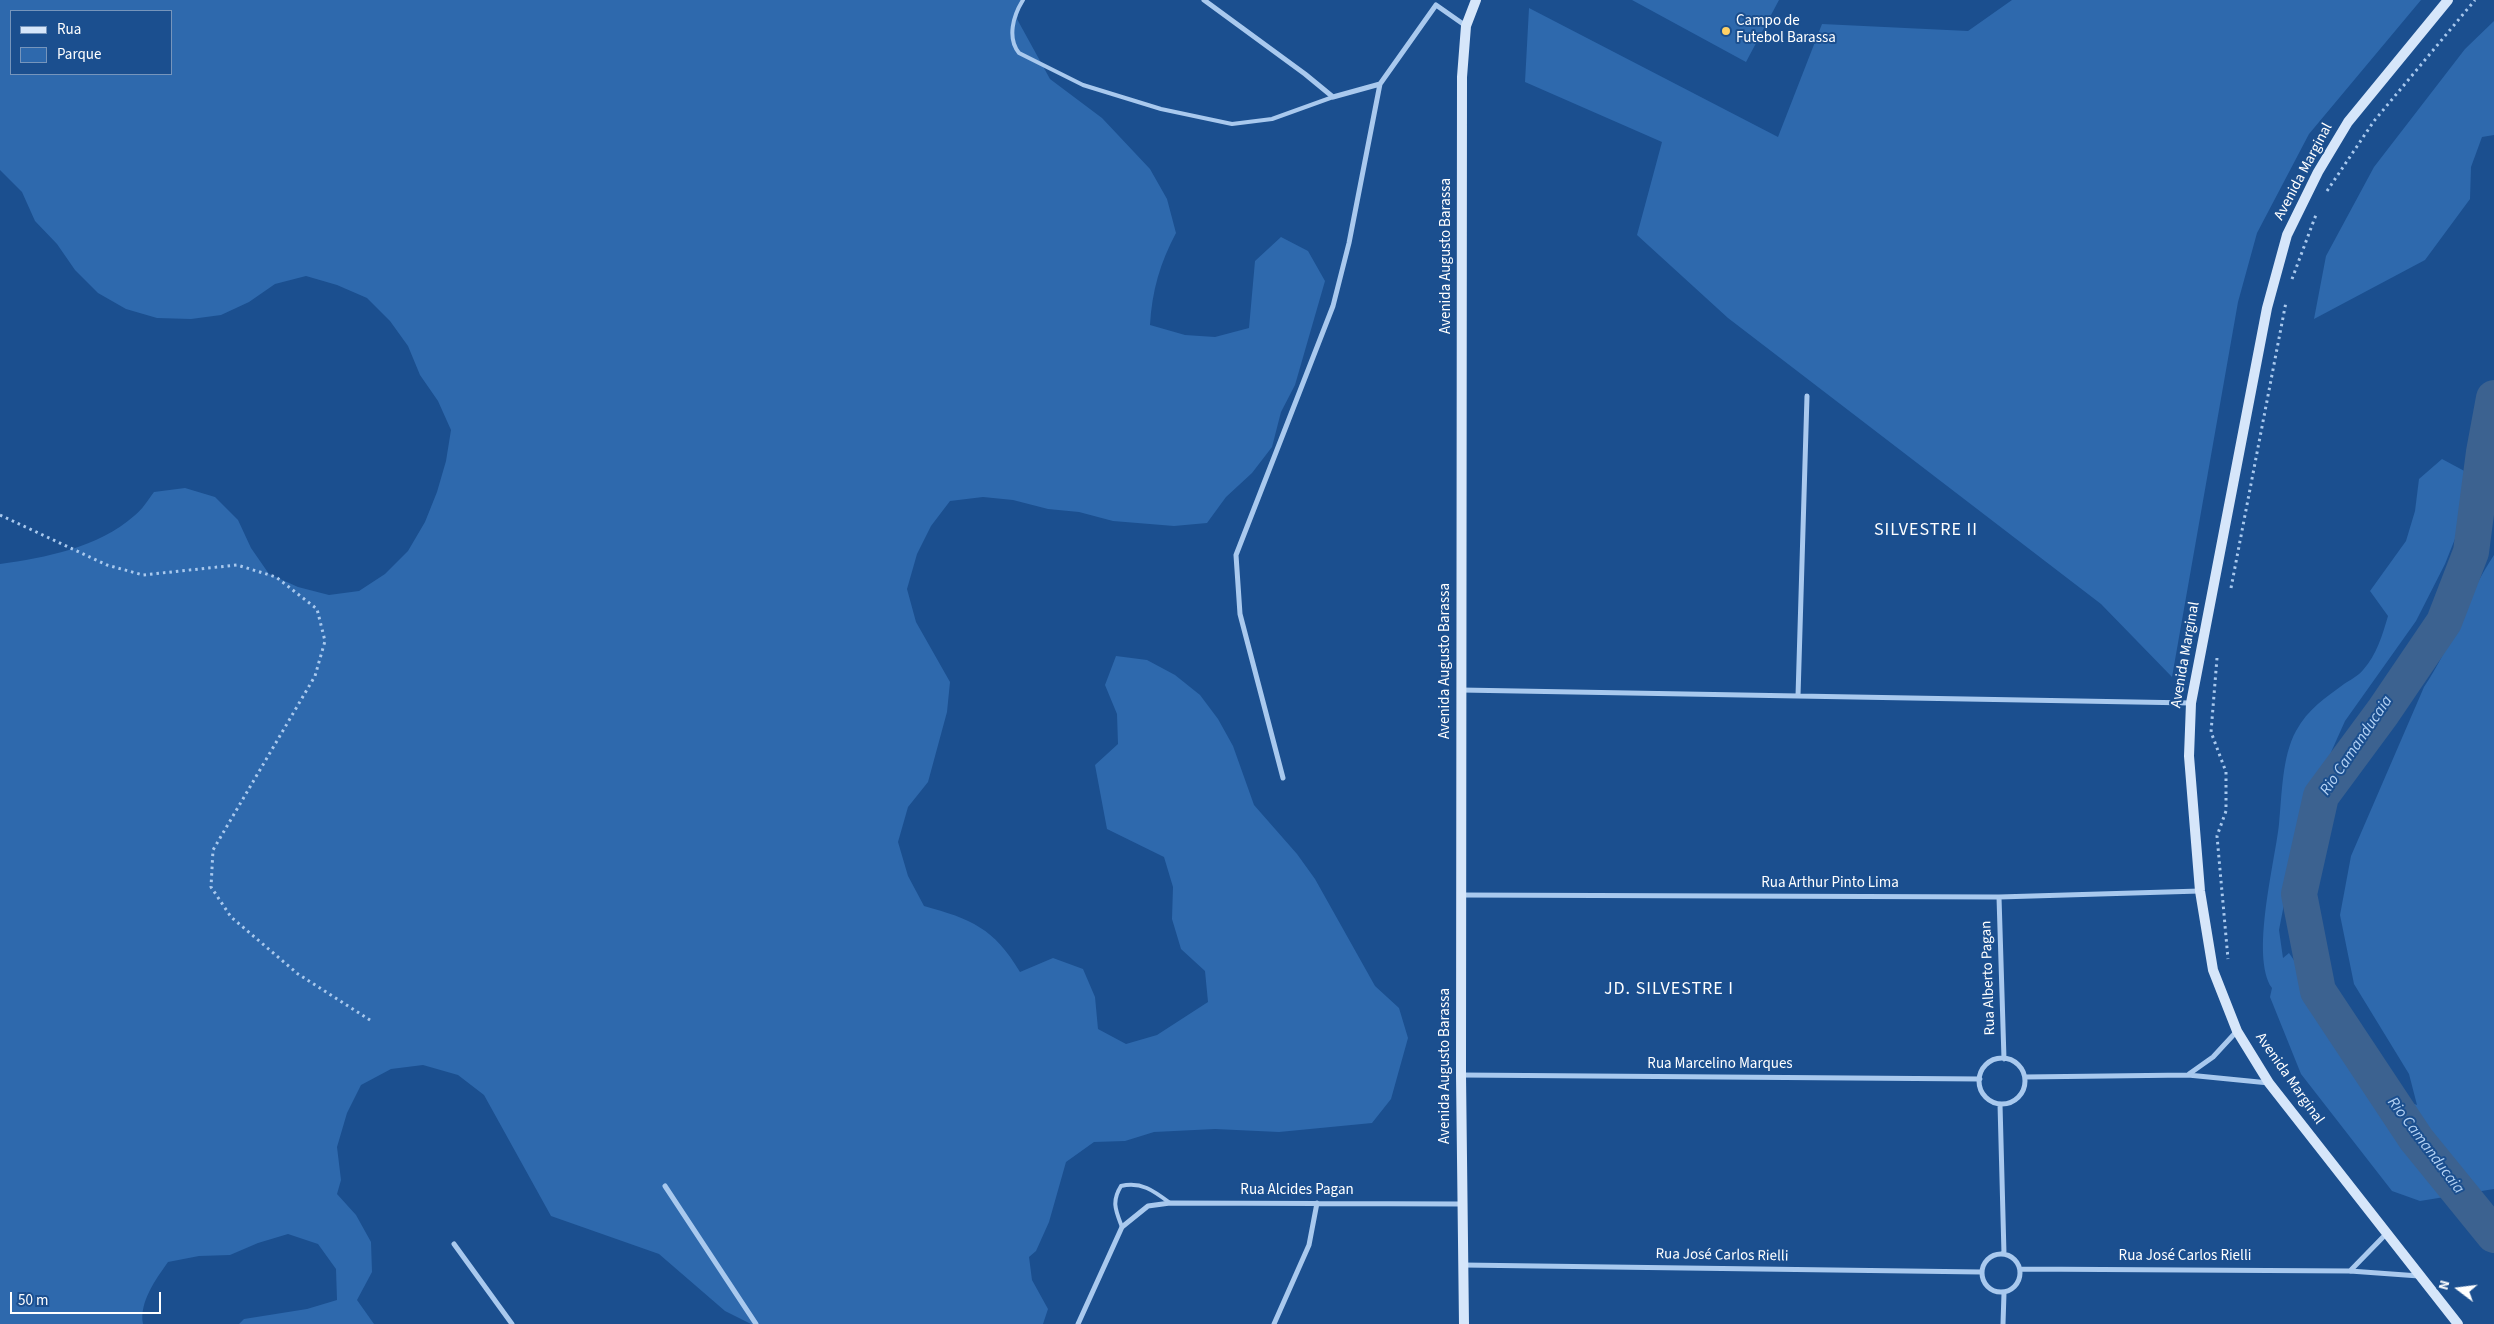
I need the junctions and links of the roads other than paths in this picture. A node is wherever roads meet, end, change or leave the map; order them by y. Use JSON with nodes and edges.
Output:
{"nodes":[{"id":1,"x":1023,"y":0,"type":"edge"},
{"id":2,"x":1204,"y":0,"type":"edge"},
{"id":3,"x":1430,"y":0,"type":"edge"},
{"id":4,"x":1476,"y":0,"type":"edge"},
{"id":5,"x":2448,"y":0,"type":"edge"},
{"id":6,"x":1436,"y":5,"type":"junction"},
{"id":7,"x":1466,"y":26,"type":"junction"},
{"id":8,"x":1380,"y":84,"type":"junction"},
{"id":9,"x":1333,"y":97,"type":"junction"},
{"id":10,"x":1807,"y":396,"type":"dead end"},
{"id":11,"x":1461,"y":690,"type":"junction"},
{"id":12,"x":1798,"y":696,"type":"junction"},
{"id":13,"x":2191,"y":703,"type":"junction"},
{"id":14,"x":1283,"y":778,"type":"dead end"},
{"id":15,"x":2200,"y":891,"type":"junction"},
{"id":16,"x":1460,"y":896,"type":"junction"},
{"id":17,"x":1999,"y":897,"type":"junction"},
{"id":18,"x":2237,"y":1031,"type":"junction"},
{"id":19,"x":2004,"y":1059,"type":"junction"},
{"id":20,"x":2188,"y":1075,"type":"junction"},
{"id":21,"x":1460,"y":1076,"type":"junction"},
{"id":22,"x":2025,"y":1077,"type":"junction"},
{"id":23,"x":1980,"y":1079,"type":"junction"},
{"id":24,"x":2269,"y":1083,"type":"junction"},
{"id":25,"x":2000,"y":1104,"type":"junction"},
{"id":26,"x":665,"y":1186,"type":"dead end"},
{"id":27,"x":1170,"y":1203,"type":"junction"},
{"id":28,"x":1317,"y":1204,"type":"junction"},
{"id":29,"x":1461,"y":1204,"type":"junction"},
{"id":30,"x":1122,"y":1227,"type":"junction"},
{"id":31,"x":2386,"y":1234,"type":"junction"},
{"id":32,"x":454,"y":1244,"type":"dead end"},
{"id":33,"x":2004,"y":1254,"type":"junction"},
{"id":34,"x":1463,"y":1266,"type":"junction"},
{"id":35,"x":2020,"y":1269,"type":"junction"},
{"id":36,"x":2350,"y":1271,"type":"junction"},
{"id":37,"x":1981,"y":1272,"type":"junction"},
{"id":38,"x":2419,"y":1276,"type":"junction"},
{"id":39,"x":2004,"y":1293,"type":"junction"},
{"id":40,"x":512,"y":1324,"type":"edge"},
{"id":41,"x":756,"y":1324,"type":"edge"},
{"id":42,"x":1078,"y":1324,"type":"edge"},
{"id":43,"x":1274,"y":1324,"type":"edge"},
{"id":44,"x":1464,"y":1324,"type":"edge"},
{"id":45,"x":2003,"y":1324,"type":"edge"},
{"id":46,"x":2458,"y":1324,"type":"edge"}],
"edges":[{"from":1,"to":9,"type":"lane"},
{"from":2,"to":9,"type":"street"},
{"from":3,"to":6,"type":"street"},
{"from":4,"to":7,"type":"street","name":"Avenida Augusto Barassa"},
{"from":5,"to":13,"type":"street","name":"Avenida Marginal"},
{"from":6,"to":7,"type":"street"},
{"from":6,"to":8,"type":"street"},
{"from":7,"to":11,"type":"street","name":"Avenida Augusto Barassa"},
{"from":8,"to":9,"type":"street"},
{"from":8,"to":14,"type":"street"},
{"from":10,"to":12,"type":"street"},
{"from":11,"to":12,"type":"street"},
{"from":11,"to":16,"type":"street","name":"Avenida Augusto Barassa"},
{"from":12,"to":13,"type":"street"},
{"from":13,"to":15,"type":"street","name":"Avenida Marginal"},
{"from":15,"to":17,"type":"street","name":"Rua Arthur Pinto Lima"},
{"from":15,"to":18,"type":"street","name":"Avenida Marginal"},
{"from":16,"to":17,"type":"street","name":"Rua Arthur Pinto Lima"},
{"from":16,"to":21,"type":"street","name":"Avenida Augusto Barassa"},
{"from":17,"to":19,"type":"street","name":"Rua Alberto Pagan"},
{"from":18,"to":20,"type":"street"},
{"from":18,"to":24,"type":"street","name":"Avenida Marginal"},
{"from":19,"to":22,"type":"street"},
{"from":19,"to":23,"type":"street"},
{"from":20,"to":22,"type":"street"},
{"from":20,"to":24,"type":"street"},
{"from":21,"to":23,"type":"street","name":"Rua Marcelino Marques"},
{"from":21,"to":29,"type":"street","name":"Avenida Augusto Barassa"},
{"from":22,"to":25,"type":"street"},
{"from":23,"to":25,"type":"street"},
{"from":24,"to":31,"type":"street","name":"Avenida Marginal"},
{"from":25,"to":33,"type":"street"},
{"from":26,"to":41,"type":"street"},
{"from":27,"to":28,"type":"street","name":"Rua Alcides Pagan"},
{"from":27,"to":30,"type":"street","name":"Rua Alcides Pagan"},
{"from":27,"to":30,"type":"lane"},
{"from":28,"to":29,"type":"street","name":"Rua Alcides Pagan"},
{"from":28,"to":43,"type":"street"},
{"from":29,"to":34,"type":"street","name":"Avenida Augusto Barassa"},
{"from":30,"to":42,"type":"street"},
{"from":31,"to":36,"type":"street"},
{"from":31,"to":38,"type":"street","name":"Avenida Marginal"},
{"from":32,"to":40,"type":"street"},
{"from":33,"to":35,"type":"street"},
{"from":33,"to":37,"type":"street"},
{"from":34,"to":37,"type":"street","name":"Rua José Carlos Rielli"},
{"from":34,"to":44,"type":"street","name":"Avenida Augusto Barassa"},
{"from":35,"to":36,"type":"street","name":"Rua José Carlos Rielli"},
{"from":35,"to":39,"type":"street"},
{"from":36,"to":38,"type":"street","name":"Rua José Carlos Rielli"},
{"from":37,"to":39,"type":"street"},
{"from":38,"to":46,"type":"street","name":"Avenida Marginal"},
{"from":39,"to":45,"type":"street"}]}
